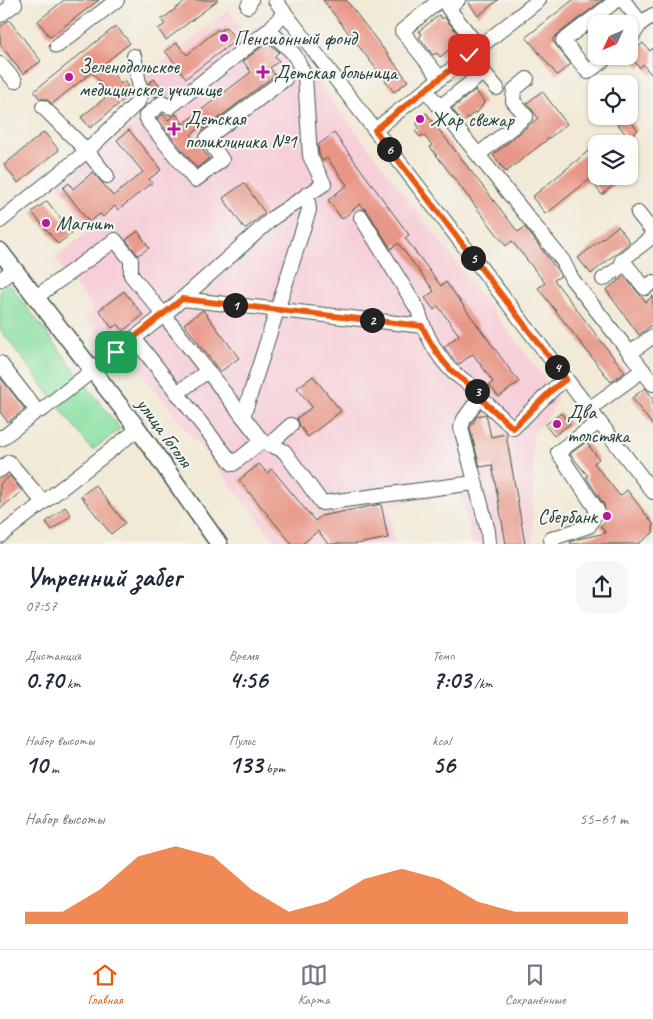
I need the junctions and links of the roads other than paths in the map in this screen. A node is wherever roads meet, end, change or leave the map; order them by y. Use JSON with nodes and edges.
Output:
{"nodes":[{"id":1,"x":12,"y":0,"type":"edge"},
{"id":2,"x":116,"y":0,"type":"edge"},
{"id":3,"x":274,"y":0,"type":"edge"},
{"id":4,"x":539,"y":0,"type":"edge"},
{"id":5,"x":617,"y":0,"type":"edge"},
{"id":6,"x":623,"y":0,"type":"edge"},
{"id":7,"x":447,"y":2,"type":"edge"},
{"id":8,"x":284,"y":13,"type":"junction"},
{"id":9,"x":653,"y":14,"type":"edge"},
{"id":10,"x":0,"y":15,"type":"edge"},
{"id":11,"x":597,"y":15,"type":"edge"},
{"id":12,"x":588,"y":22,"type":"edge"},
{"id":13,"x":641,"y":23,"type":"junction"},
{"id":14,"x":638,"y":28,"type":"edge"},
{"id":15,"x":269,"y":30,"type":"junction"},
{"id":16,"x":57,"y":46,"type":"dead end"},
{"id":17,"x":474,"y":51,"type":"junction"},
{"id":18,"x":134,"y":56,"type":"dead end"},
{"id":19,"x":0,"y":64,"type":"edge"},
{"id":20,"x":597,"y":65,"type":"edge"},
{"id":21,"x":484,"y":72,"type":"junction"},
{"id":22,"x":440,"y":78,"type":"junction"},
{"id":23,"x":285,"y":79,"type":"dead end"},
{"id":24,"x":527,"y":79,"type":"dead end"},
{"id":25,"x":16,"y":81,"type":"dead end"},
{"id":26,"x":497,"y":88,"type":"dead end"},
{"id":27,"x":426,"y":90,"type":"junction"},
{"id":28,"x":43,"y":107,"type":"dead end"},
{"id":29,"x":440,"y":107,"type":"junction"},
{"id":30,"x":375,"y":130,"type":"junction"},
{"id":31,"x":87,"y":151,"type":"junction"},
{"id":32,"x":478,"y":155,"type":"junction"},
{"id":33,"x":107,"y":176,"type":"dead end"},
{"id":34,"x":307,"y":194,"type":"junction"},
{"id":35,"x":638,"y":213,"type":"dead end"},
{"id":36,"x":361,"y":217,"type":"dead end"},
{"id":37,"x":0,"y":221,"type":"edge"},
{"id":38,"x":653,"y":232,"type":"edge"},
{"id":39,"x":653,"y":236,"type":"edge"},
{"id":40,"x":0,"y":251,"type":"edge"},
{"id":41,"x":625,"y":264,"type":"junction"},
{"id":42,"x":14,"y":269,"type":"junction"},
{"id":43,"x":603,"y":279,"type":"dead end"},
{"id":44,"x":0,"y":280,"type":"edge"},
{"id":45,"x":653,"y":282,"type":"edge"},
{"id":46,"x":36,"y":297,"type":"junction"},
{"id":47,"x":182,"y":299,"type":"junction"},
{"id":48,"x":277,"y":310,"type":"junction"},
{"id":49,"x":164,"y":315,"type":"junction"},
{"id":50,"x":422,"y":326,"type":"junction"},
{"id":51,"x":653,"y":336,"type":"edge"},
{"id":52,"x":134,"y":338,"type":"junction"},
{"id":53,"x":630,"y":353,"type":"junction"},
{"id":54,"x":0,"y":363,"type":"edge"},
{"id":55,"x":643,"y":370,"type":"junction"},
{"id":56,"x":93,"y":371,"type":"junction"},
{"id":57,"x":208,"y":371,"type":"junction"},
{"id":58,"x":566,"y":379,"type":"junction"},
{"id":59,"x":653,"y":384,"type":"edge"},
{"id":60,"x":177,"y":393,"type":"junction"},
{"id":61,"x":480,"y":398,"type":"junction"},
{"id":62,"x":589,"y":409,"type":"junction"},
{"id":63,"x":37,"y":411,"type":"junction"},
{"id":64,"x":243,"y":417,"type":"junction"},
{"id":65,"x":599,"y":422,"type":"junction"},
{"id":66,"x":291,"y":425,"type":"dead end"},
{"id":67,"x":138,"y":429,"type":"junction"},
{"id":68,"x":0,"y":437,"type":"edge"},
{"id":69,"x":266,"y":443,"type":"junction"},
{"id":70,"x":0,"y":470,"type":"edge"},
{"id":71,"x":474,"y":483,"type":"junction"},
{"id":72,"x":653,"y":492,"type":"edge"},
{"id":73,"x":44,"y":502,"type":"junction"},
{"id":74,"x":0,"y":536,"type":"edge"},
{"id":75,"x":219,"y":544,"type":"edge"},
{"id":76,"x":489,"y":544,"type":"edge"},
{"id":77,"x":552,"y":544,"type":"edge"}],
"edges":[{"from":1,"to":10,"type":"street"},
{"from":2,"to":16,"type":"street"},
{"from":3,"to":8,"type":"street"},
{"from":4,"to":17,"type":"street"},
{"from":5,"to":11,"type":"street"},
{"from":6,"to":13,"type":"street"},
{"from":7,"to":17,"type":"street"},
{"from":7,"to":22,"type":"street"},
{"from":8,"to":15,"type":"street"},
{"from":8,"to":30,"type":"street"},
{"from":9,"to":13,"type":"street"},
{"from":12,"to":20,"type":"street"},
{"from":13,"to":14,"type":"street"},
{"from":15,"to":23,"type":"street"},
{"from":15,"to":34,"type":"street"},
{"from":17,"to":21,"type":"street"},
{"from":17,"to":22,"type":"street"},
{"from":18,"to":31,"type":"street"},
{"from":19,"to":25,"type":"street"},
{"from":21,"to":26,"type":"street"},
{"from":21,"to":29,"type":"street"},
{"from":22,"to":27,"type":"street"},
{"from":24,"to":32,"type":"street"},
{"from":27,"to":29,"type":"street"},
{"from":27,"to":30,"type":"street"},
{"from":28,"to":31,"type":"street"},
{"from":29,"to":32,"type":"street"},
{"from":30,"to":58,"type":"street"},
{"from":31,"to":33,"type":"street"},
{"from":31,"to":37,"type":"street"},
{"from":32,"to":53,"type":"street"},
{"from":34,"to":47,"type":"street"},
{"from":34,"to":48,"type":"street"},
{"from":35,"to":38,"type":"street"},
{"from":36,"to":50,"type":"street"},
{"from":39,"to":41,"type":"street"},
{"from":40,"to":42,"type":"main road","name":"улица Гоголя"},
{"from":41,"to":43,"type":"street"},
{"from":41,"to":45,"type":"street"},
{"from":42,"to":44,"type":"street"},
{"from":42,"to":46,"type":"main road","name":"улица Гоголя"},
{"from":46,"to":49,"type":"street"},
{"from":46,"to":56,"type":"main road","name":"улица Гоголя"},
{"from":47,"to":48,"type":"street"},
{"from":47,"to":49,"type":"street"},
{"from":48,"to":50,"type":"street"},
{"from":48,"to":64,"type":"street"},
{"from":49,"to":52,"type":"street"},
{"from":49,"to":57,"type":"street"},
{"from":50,"to":61,"type":"street"},
{"from":51,"to":53,"type":"street"},
{"from":52,"to":56,"type":"street"},
{"from":52,"to":60,"type":"street"},
{"from":53,"to":55,"type":"street"},
{"from":54,"to":63,"type":"street"},
{"from":55,"to":59,"type":"street"},
{"from":55,"to":62,"type":"street"},
{"from":56,"to":63,"type":"street"},
{"from":56,"to":67,"type":"main road","name":"улица Гоголя"},
{"from":57,"to":60,"type":"street"},
{"from":57,"to":64,"type":"street"},
{"from":58,"to":61,"type":"street"},
{"from":58,"to":62,"type":"street"},
{"from":60,"to":69,"type":"street"},
{"from":61,"to":71,"type":"street"},
{"from":62,"to":65,"type":"street"},
{"from":63,"to":68,"type":"street"},
{"from":64,"to":69,"type":"street"},
{"from":65,"to":72,"type":"street"},
{"from":65,"to":77,"type":"street"},
{"from":66,"to":69,"type":"street"},
{"from":67,"to":73,"type":"street"},
{"from":67,"to":75,"type":"main road","name":"улица Гоголя"},
{"from":69,"to":71,"type":"street"},
{"from":70,"to":73,"type":"street"},
{"from":71,"to":76,"type":"street"},
{"from":73,"to":74,"type":"street"}]}
